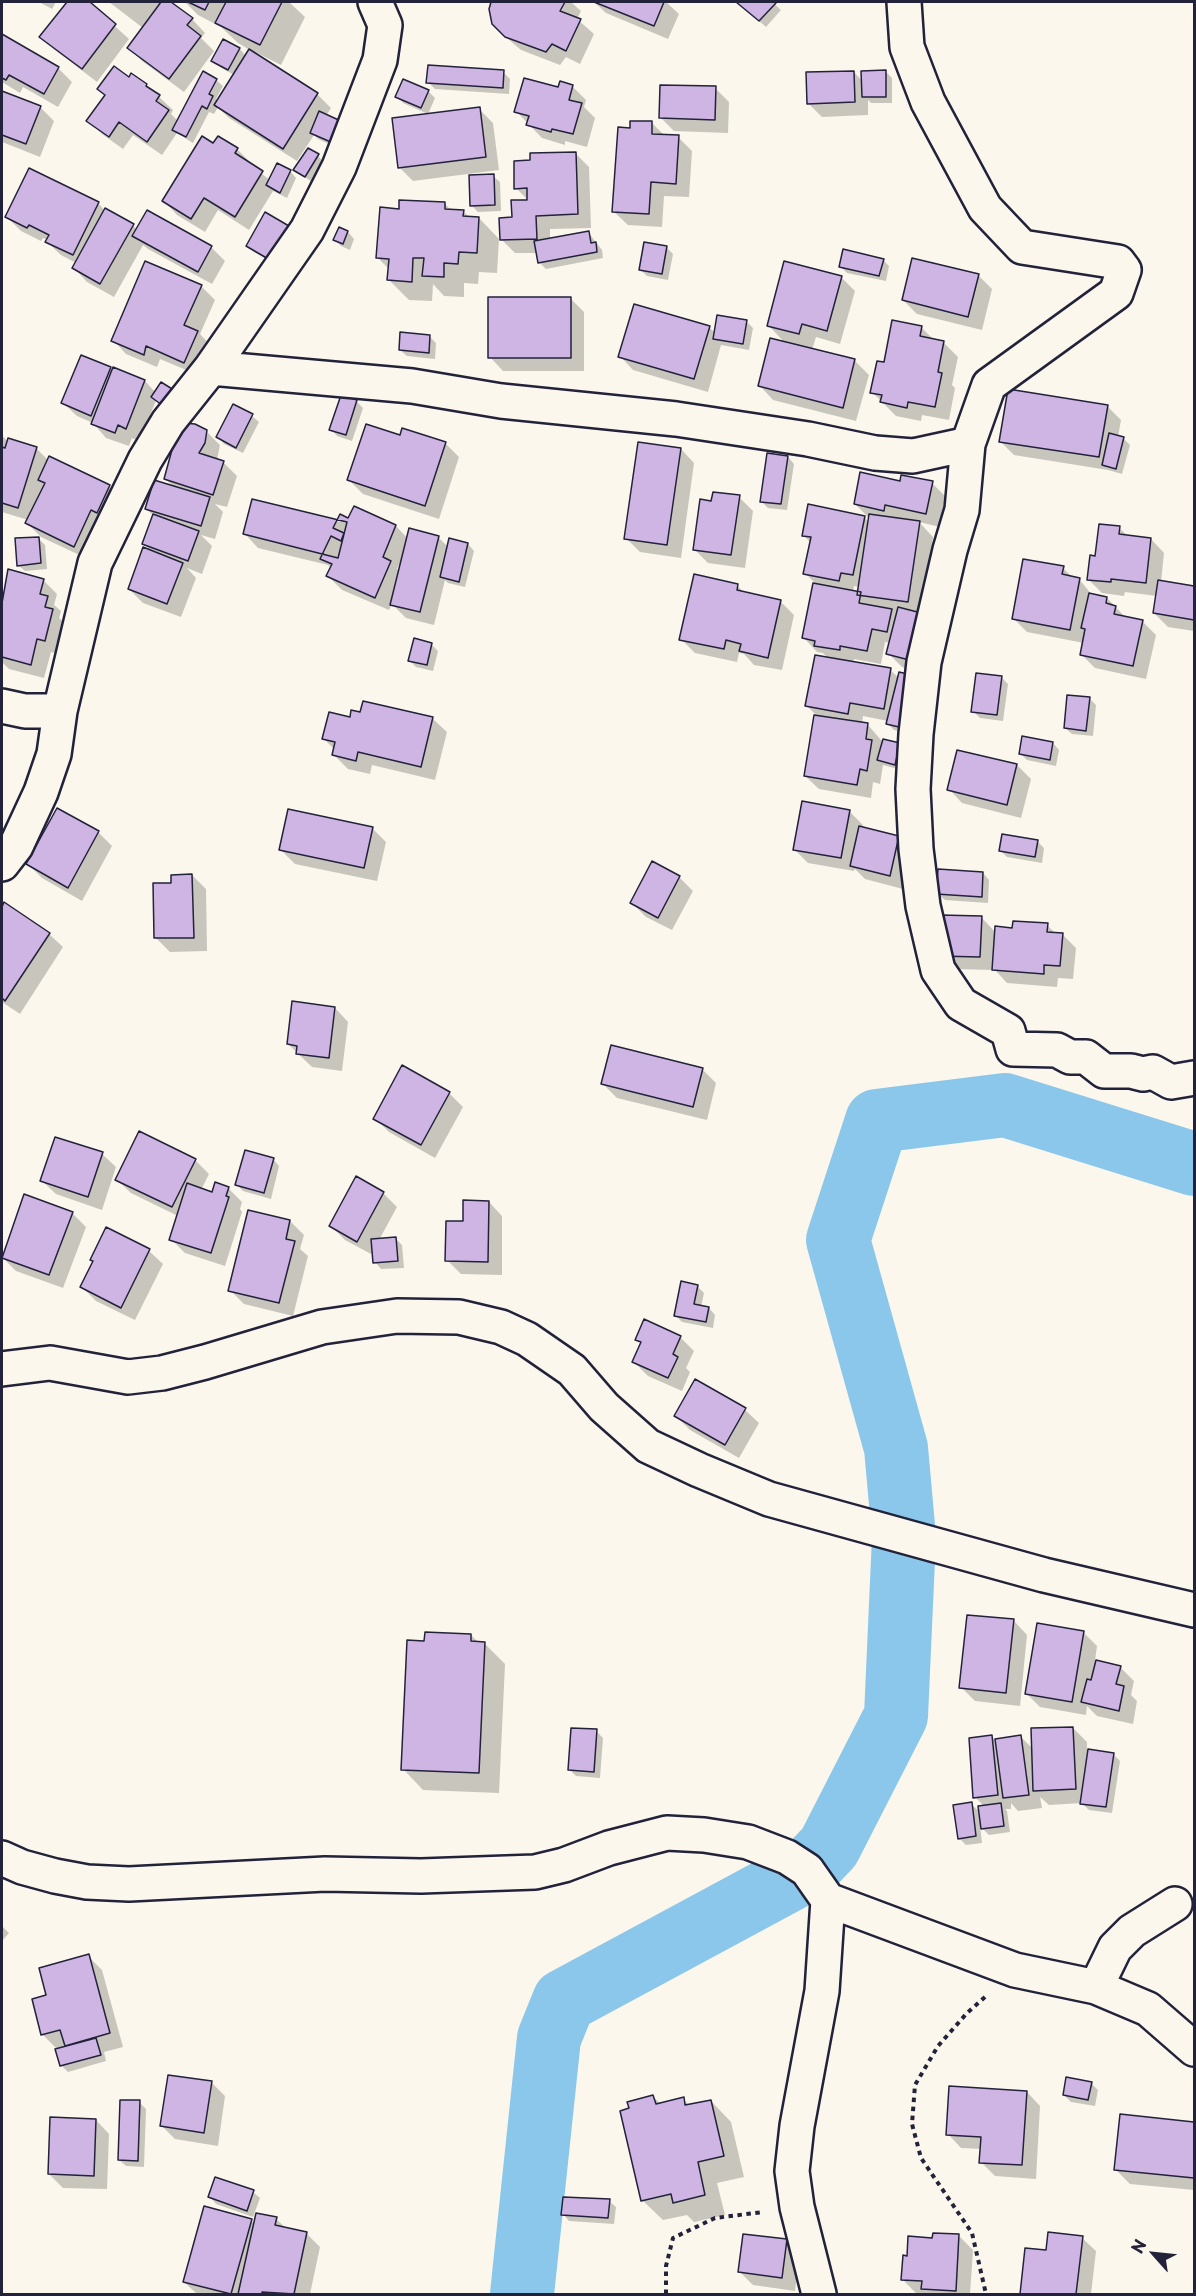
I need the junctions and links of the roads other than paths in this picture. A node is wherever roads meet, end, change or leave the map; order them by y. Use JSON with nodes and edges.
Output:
{"nodes":[{"id":1,"x":375,"y":2,"type":"edge"},
{"id":2,"x":904,"y":2,"type":"edge"},
{"id":3,"x":211,"y":368,"type":"junction"},
{"id":4,"x":968,"y":444,"type":"junction"},
{"id":5,"x":2,"y":706,"type":"edge"},
{"id":6,"x":60,"y":711,"type":"junction"},
{"id":7,"x":2,"y":864,"type":"edge"},
{"id":8,"x":1194,"y":1078,"type":"edge"},
{"id":9,"x":2,"y":1370,"type":"edge"},
{"id":10,"x":1194,"y":1610,"type":"edge"},
{"id":11,"x":2,"y":1858,"type":"edge"},
{"id":12,"x":828,"y":1900,"type":"junction"},
{"id":13,"x":1175,"y":1904,"type":"dead end"},
{"id":14,"x":1096,"y":1988,"type":"junction"},
{"id":15,"x":1194,"y":2049,"type":"edge"},
{"id":16,"x":819,"y":2295,"type":"edge"}],
"edges":[{"from":1,"to":3,"type":"street"},
{"from":2,"to":4,"type":"street"},
{"from":3,"to":4,"type":"street"},
{"from":3,"to":6,"type":"street"},
{"from":4,"to":8,"type":"street"},
{"from":5,"to":6,"type":"street"},
{"from":6,"to":7,"type":"street"},
{"from":9,"to":10,"type":"street"},
{"from":11,"to":12,"type":"street"},
{"from":12,"to":14,"type":"street"},
{"from":12,"to":16,"type":"street"},
{"from":13,"to":14,"type":"street"},
{"from":14,"to":15,"type":"street"}]}
